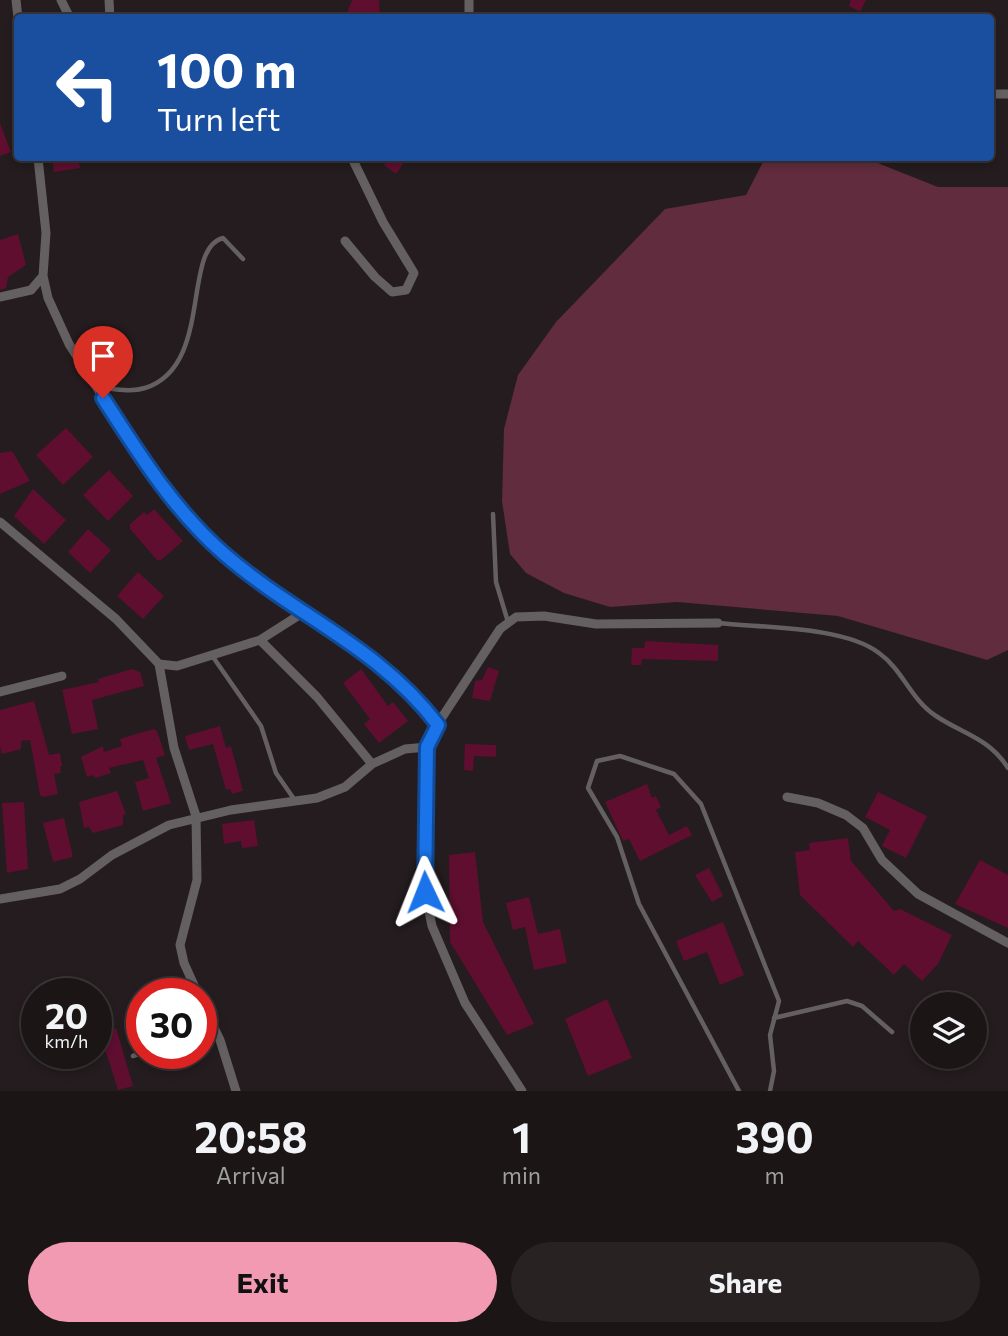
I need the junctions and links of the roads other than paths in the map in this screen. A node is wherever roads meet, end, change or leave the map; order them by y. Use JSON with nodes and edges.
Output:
{"nodes":[{"id":1,"x":38,"y":161,"type":"edge"},
{"id":2,"x":353,"y":161,"type":"edge"},
{"id":3,"x":345,"y":241,"type":"dead end"},
{"id":4,"x":243,"y":259,"type":"dead end"},
{"id":5,"x":43,"y":276,"type":"junction"},
{"id":6,"x":25,"y":292,"type":"junction"},
{"id":7,"x":0,"y":297,"type":"edge"},
{"id":8,"x":48,"y":298,"type":"junction"},
{"id":9,"x":95,"y":386,"type":"junction"},
{"id":10,"x":493,"y":514,"type":"dead end"},
{"id":11,"x":0,"y":522,"type":"edge"},
{"id":12,"x":304,"y":612,"type":"junction"},
{"id":13,"x":508,"y":622,"type":"junction"},
{"id":14,"x":718,"y":623,"type":"joint"},
{"id":15,"x":260,"y":640,"type":"junction"},
{"id":16,"x":213,"y":657,"type":"junction"},
{"id":17,"x":159,"y":664,"type":"junction"},
{"id":18,"x":62,"y":676,"type":"dead end"},
{"id":19,"x":0,"y":692,"type":"edge"},
{"id":20,"x":438,"y":725,"type":"junction"},
{"id":21,"x":427,"y":747,"type":"junction"},
{"id":22,"x":372,"y":764,"type":"junction"},
{"id":23,"x":1008,"y":768,"type":"edge"},
{"id":24,"x":787,"y":797,"type":"dead end"},
{"id":25,"x":296,"y":803,"type":"junction"},
{"id":26,"x":196,"y":816,"type":"junction"},
{"id":27,"x":0,"y":898,"type":"edge"},
{"id":28,"x":1008,"y":943,"type":"edge"},
{"id":29,"x":191,"y":978,"type":"edge"},
{"id":30,"x":774,"y":1018,"type":"junction"},
{"id":31,"x":892,"y":1032,"type":"dead end"},
{"id":32,"x":217,"y":1035,"type":"edge"},
{"id":33,"x":236,"y":1091,"type":"edge"},
{"id":34,"x":522,"y":1091,"type":"edge"},
{"id":35,"x":739,"y":1091,"type":"edge"},
{"id":36,"x":770,"y":1091,"type":"edge"}],
"edges":[{"from":1,"to":5,"type":"street"},
{"from":2,"to":3,"type":"street"},
{"from":4,"to":9,"type":"lane"},
{"from":5,"to":6,"type":"street"},
{"from":5,"to":8,"type":"street"},
{"from":6,"to":7,"type":"street"},
{"from":6,"to":8,"type":"street"},
{"from":8,"to":9,"type":"street"},
{"from":9,"to":12,"type":"street"},
{"from":10,"to":13,"type":"lane"},
{"from":11,"to":17,"type":"street"},
{"from":12,"to":15,"type":"street"},
{"from":12,"to":20,"type":"street"},
{"from":13,"to":14,"type":"street"},
{"from":13,"to":20,"type":"street"},
{"from":14,"to":23,"type":"lane"},
{"from":15,"to":16,"type":"street"},
{"from":15,"to":22,"type":"street"},
{"from":16,"to":17,"type":"street"},
{"from":16,"to":25,"type":"lane"},
{"from":17,"to":26,"type":"street"},
{"from":18,"to":19,"type":"street"},
{"from":20,"to":21,"type":"street"},
{"from":21,"to":22,"type":"street"},
{"from":21,"to":34,"type":"street"},
{"from":22,"to":25,"type":"street"},
{"from":24,"to":28,"type":"street"},
{"from":25,"to":26,"type":"street"},
{"from":26,"to":27,"type":"street"},
{"from":26,"to":29,"type":"street"},
{"from":30,"to":31,"type":"lane"},
{"from":30,"to":35,"type":"lane"},
{"from":30,"to":36,"type":"lane"},
{"from":32,"to":33,"type":"street"}]}
